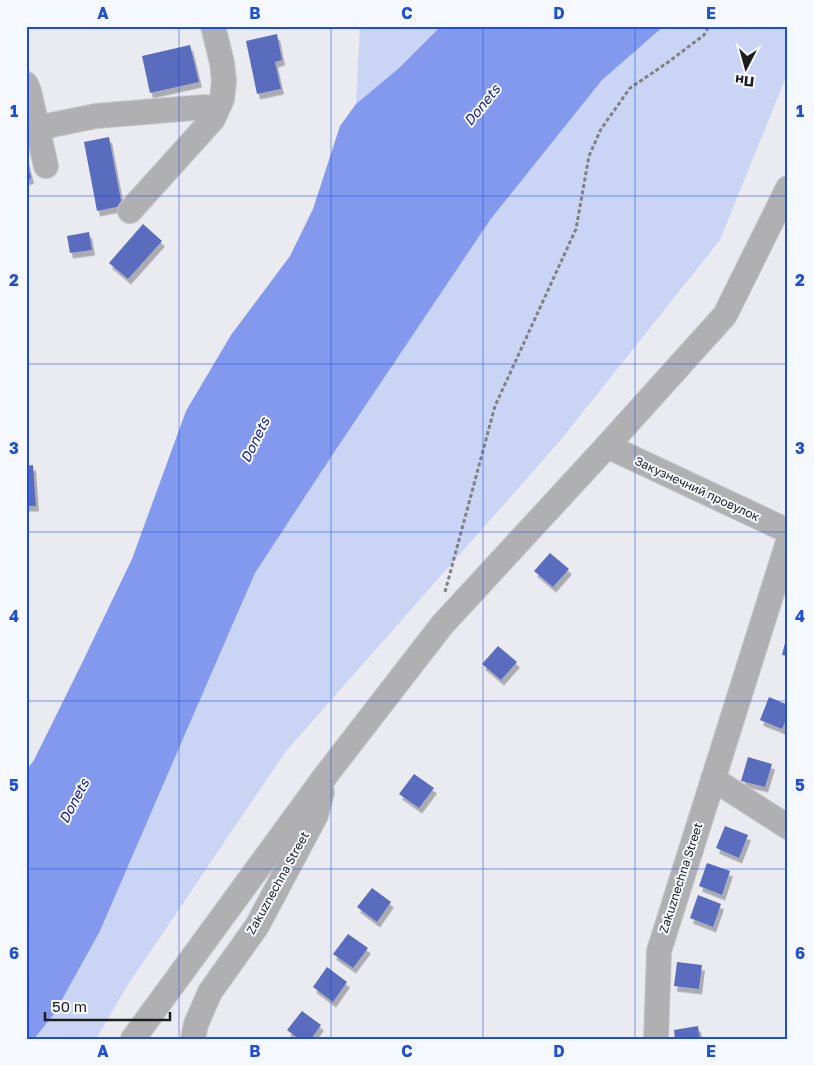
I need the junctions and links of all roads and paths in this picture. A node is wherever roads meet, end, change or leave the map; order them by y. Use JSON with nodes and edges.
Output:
{"nodes":[{"id":1,"x":214,"y":26,"type":"edge"},
{"id":2,"x":709,"y":26,"type":"edge"},
{"id":3,"x":26,"y":84,"type":"edge"},
{"id":4,"x":217,"y":109,"type":"junction"},
{"id":5,"x":37,"y":128,"type":"junction"},
{"id":6,"x":46,"y":166,"type":"dead end"},
{"id":7,"x":788,"y":188,"type":"edge"},
{"id":8,"x":130,"y":211,"type":"dead end"},
{"id":9,"x":607,"y":446,"type":"junction"},
{"id":10,"x":788,"y":531,"type":"edge"},
{"id":11,"x":788,"y":542,"type":"edge"},
{"id":12,"x":442,"y":626,"type":"junction"},
{"id":13,"x":326,"y":775,"type":"junction"},
{"id":14,"x":713,"y":780,"type":"junction"},
{"id":15,"x":788,"y":827,"type":"edge"},
{"id":16,"x":133,"y":1039,"type":"edge"},
{"id":17,"x":193,"y":1039,"type":"edge"},
{"id":18,"x":656,"y":1039,"type":"edge"}],
"edges":[{"from":1,"to":4,"type":"street"},
{"from":2,"to":12,"type":"path"},
{"from":3,"to":5,"type":"street"},
{"from":4,"to":5,"type":"street"},
{"from":4,"to":8,"type":"street"},
{"from":5,"to":6,"type":"street"},
{"from":7,"to":9,"type":"street"},
{"from":9,"to":10,"type":"street","name":"Закузнечний провулок"},
{"from":9,"to":12,"type":"street"},
{"from":11,"to":14,"type":"street","name":"Zakuznechna Street"},
{"from":12,"to":13,"type":"street"},
{"from":13,"to":16,"type":"street"},
{"from":13,"to":17,"type":"street","name":"Zakuznechna Street"},
{"from":14,"to":15,"type":"street"},
{"from":14,"to":18,"type":"street","name":"Zakuznechna Street"}]}
